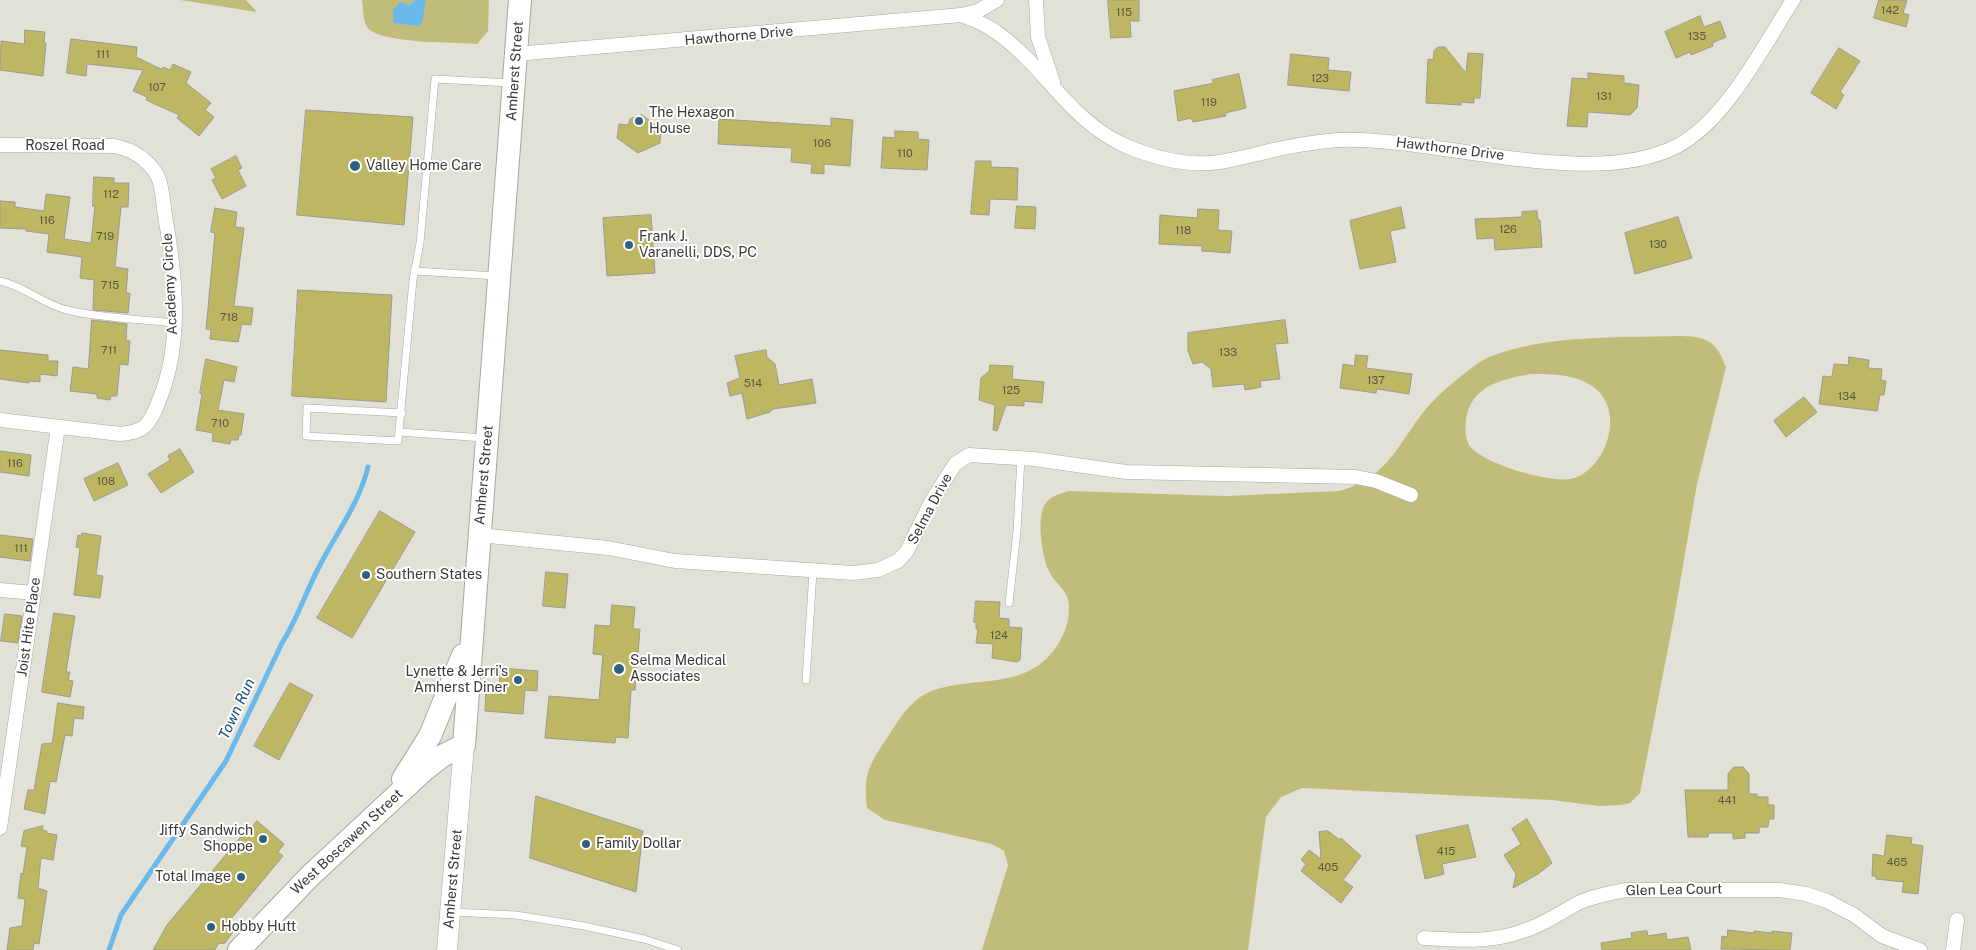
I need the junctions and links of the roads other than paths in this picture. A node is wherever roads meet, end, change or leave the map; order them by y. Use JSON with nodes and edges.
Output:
{"nodes":[{"id":1,"x":520,"y":0,"type":"edge"},
{"id":2,"x":997,"y":0,"type":"edge"},
{"id":3,"x":1036,"y":0,"type":"edge"},
{"id":4,"x":1793,"y":0,"type":"edge"},
{"id":5,"x":961,"y":15,"type":"junction"},
{"id":6,"x":516,"y":54,"type":"junction"},
{"id":7,"x":514,"y":83,"type":"junction"},
{"id":8,"x":1056,"y":90,"type":"junction"},
{"id":9,"x":0,"y":145,"type":"edge"},
{"id":10,"x":130,"y":150,"type":"joint"},
{"id":11,"x":414,"y":271,"type":"junction"},
{"id":12,"x":500,"y":276,"type":"junction"},
{"id":13,"x":0,"y":281,"type":"edge"},
{"id":14,"x":174,"y":323,"type":"junction"},
{"id":15,"x":402,"y":413,"type":"junction"},
{"id":16,"x":0,"y":420,"type":"edge"},
{"id":17,"x":58,"y":427,"type":"junction"},
{"id":18,"x":399,"y":432,"type":"junction"},
{"id":19,"x":487,"y":439,"type":"junction"},
{"id":20,"x":1021,"y":458,"type":"junction"},
{"id":21,"x":1411,"y":495,"type":"dead end"},
{"id":22,"x":479,"y":535,"type":"junction"},
{"id":23,"x":813,"y":571,"type":"junction"},
{"id":24,"x":0,"y":590,"type":"edge"},
{"id":25,"x":34,"y":593,"type":"junction"},
{"id":26,"x":1009,"y":603,"type":"dead end"},
{"id":27,"x":471,"y":635,"type":"junction"},
{"id":28,"x":806,"y":680,"type":"dead end"},
{"id":29,"x":464,"y":745,"type":"junction"},
{"id":30,"x":5,"y":762,"type":"edge"},
{"id":31,"x":388,"y":803,"type":"junction"},
{"id":32,"x":0,"y":828,"type":"edge"},
{"id":33,"x":451,"y":912,"type":"junction"},
{"id":34,"x":1957,"y":920,"type":"dead end"},
{"id":35,"x":1424,"y":938,"type":"dead end"},
{"id":36,"x":239,"y":950,"type":"edge"},
{"id":37,"x":447,"y":950,"type":"edge"},
{"id":38,"x":678,"y":950,"type":"edge"},
{"id":39,"x":1920,"y":950,"type":"edge"},
{"id":40,"x":1953,"y":950,"type":"edge"}],
"edges":[{"from":1,"to":6,"type":"main road","name":"Amherst Street"},
{"from":2,"to":5,"type":"street","name":"Hawthorne Drive"},
{"from":3,"to":8,"type":"street","name":"Hawthorne Drive"},
{"from":4,"to":8,"type":"street","name":"Hawthorne Drive"},
{"from":5,"to":6,"type":"street","name":"Hawthorne Drive"},
{"from":5,"to":8,"type":"street","name":"Hawthorne Drive"},
{"from":6,"to":7,"type":"main road","name":"Amherst Street"},
{"from":7,"to":11,"type":"lane"},
{"from":7,"to":12,"type":"main road","name":"Amherst Street"},
{"from":9,"to":10,"type":"street","name":"Roszel Road"},
{"from":10,"to":14,"type":"street","name":"Academy Circle"},
{"from":11,"to":12,"type":"lane"},
{"from":11,"to":15,"type":"lane"},
{"from":12,"to":19,"type":"main road","name":"Amherst Street"},
{"from":13,"to":14,"type":"lane"},
{"from":14,"to":17,"type":"street","name":"Academy Circle"},
{"from":15,"to":18,"type":"lane"},
{"from":15,"to":18,"type":"lane"},
{"from":16,"to":17,"type":"street","name":"Academy Circle"},
{"from":17,"to":25,"type":"street","name":"Joist Hite Place"},
{"from":18,"to":19,"type":"lane"},
{"from":19,"to":22,"type":"main road","name":"Amherst Street"},
{"from":20,"to":21,"type":"street","name":"Selma Drive"},
{"from":20,"to":23,"type":"street","name":"Selma Drive"},
{"from":20,"to":26,"type":"lane"},
{"from":22,"to":23,"type":"street","name":"Selma Drive"},
{"from":22,"to":27,"type":"main road","name":"Amherst Street"},
{"from":23,"to":28,"type":"lane"},
{"from":24,"to":25,"type":"street"},
{"from":25,"to":30,"type":"street","name":"Joist Hite Place"},
{"from":27,"to":29,"type":"main road","name":"Amherst Street"},
{"from":27,"to":31,"type":"main road"},
{"from":29,"to":31,"type":"main road","name":"West Boscawen Street"},
{"from":29,"to":33,"type":"street","name":"Amherst Street"},
{"from":30,"to":32,"type":"street","name":"Joist Hite Place"},
{"from":31,"to":36,"type":"main road","name":"West Boscawen Street"},
{"from":33,"to":37,"type":"street","name":"Amherst Street"},
{"from":33,"to":38,"type":"lane"},
{"from":34,"to":40,"type":"street"},
{"from":35,"to":39,"type":"street","name":"Glen Lea Court"}]}
